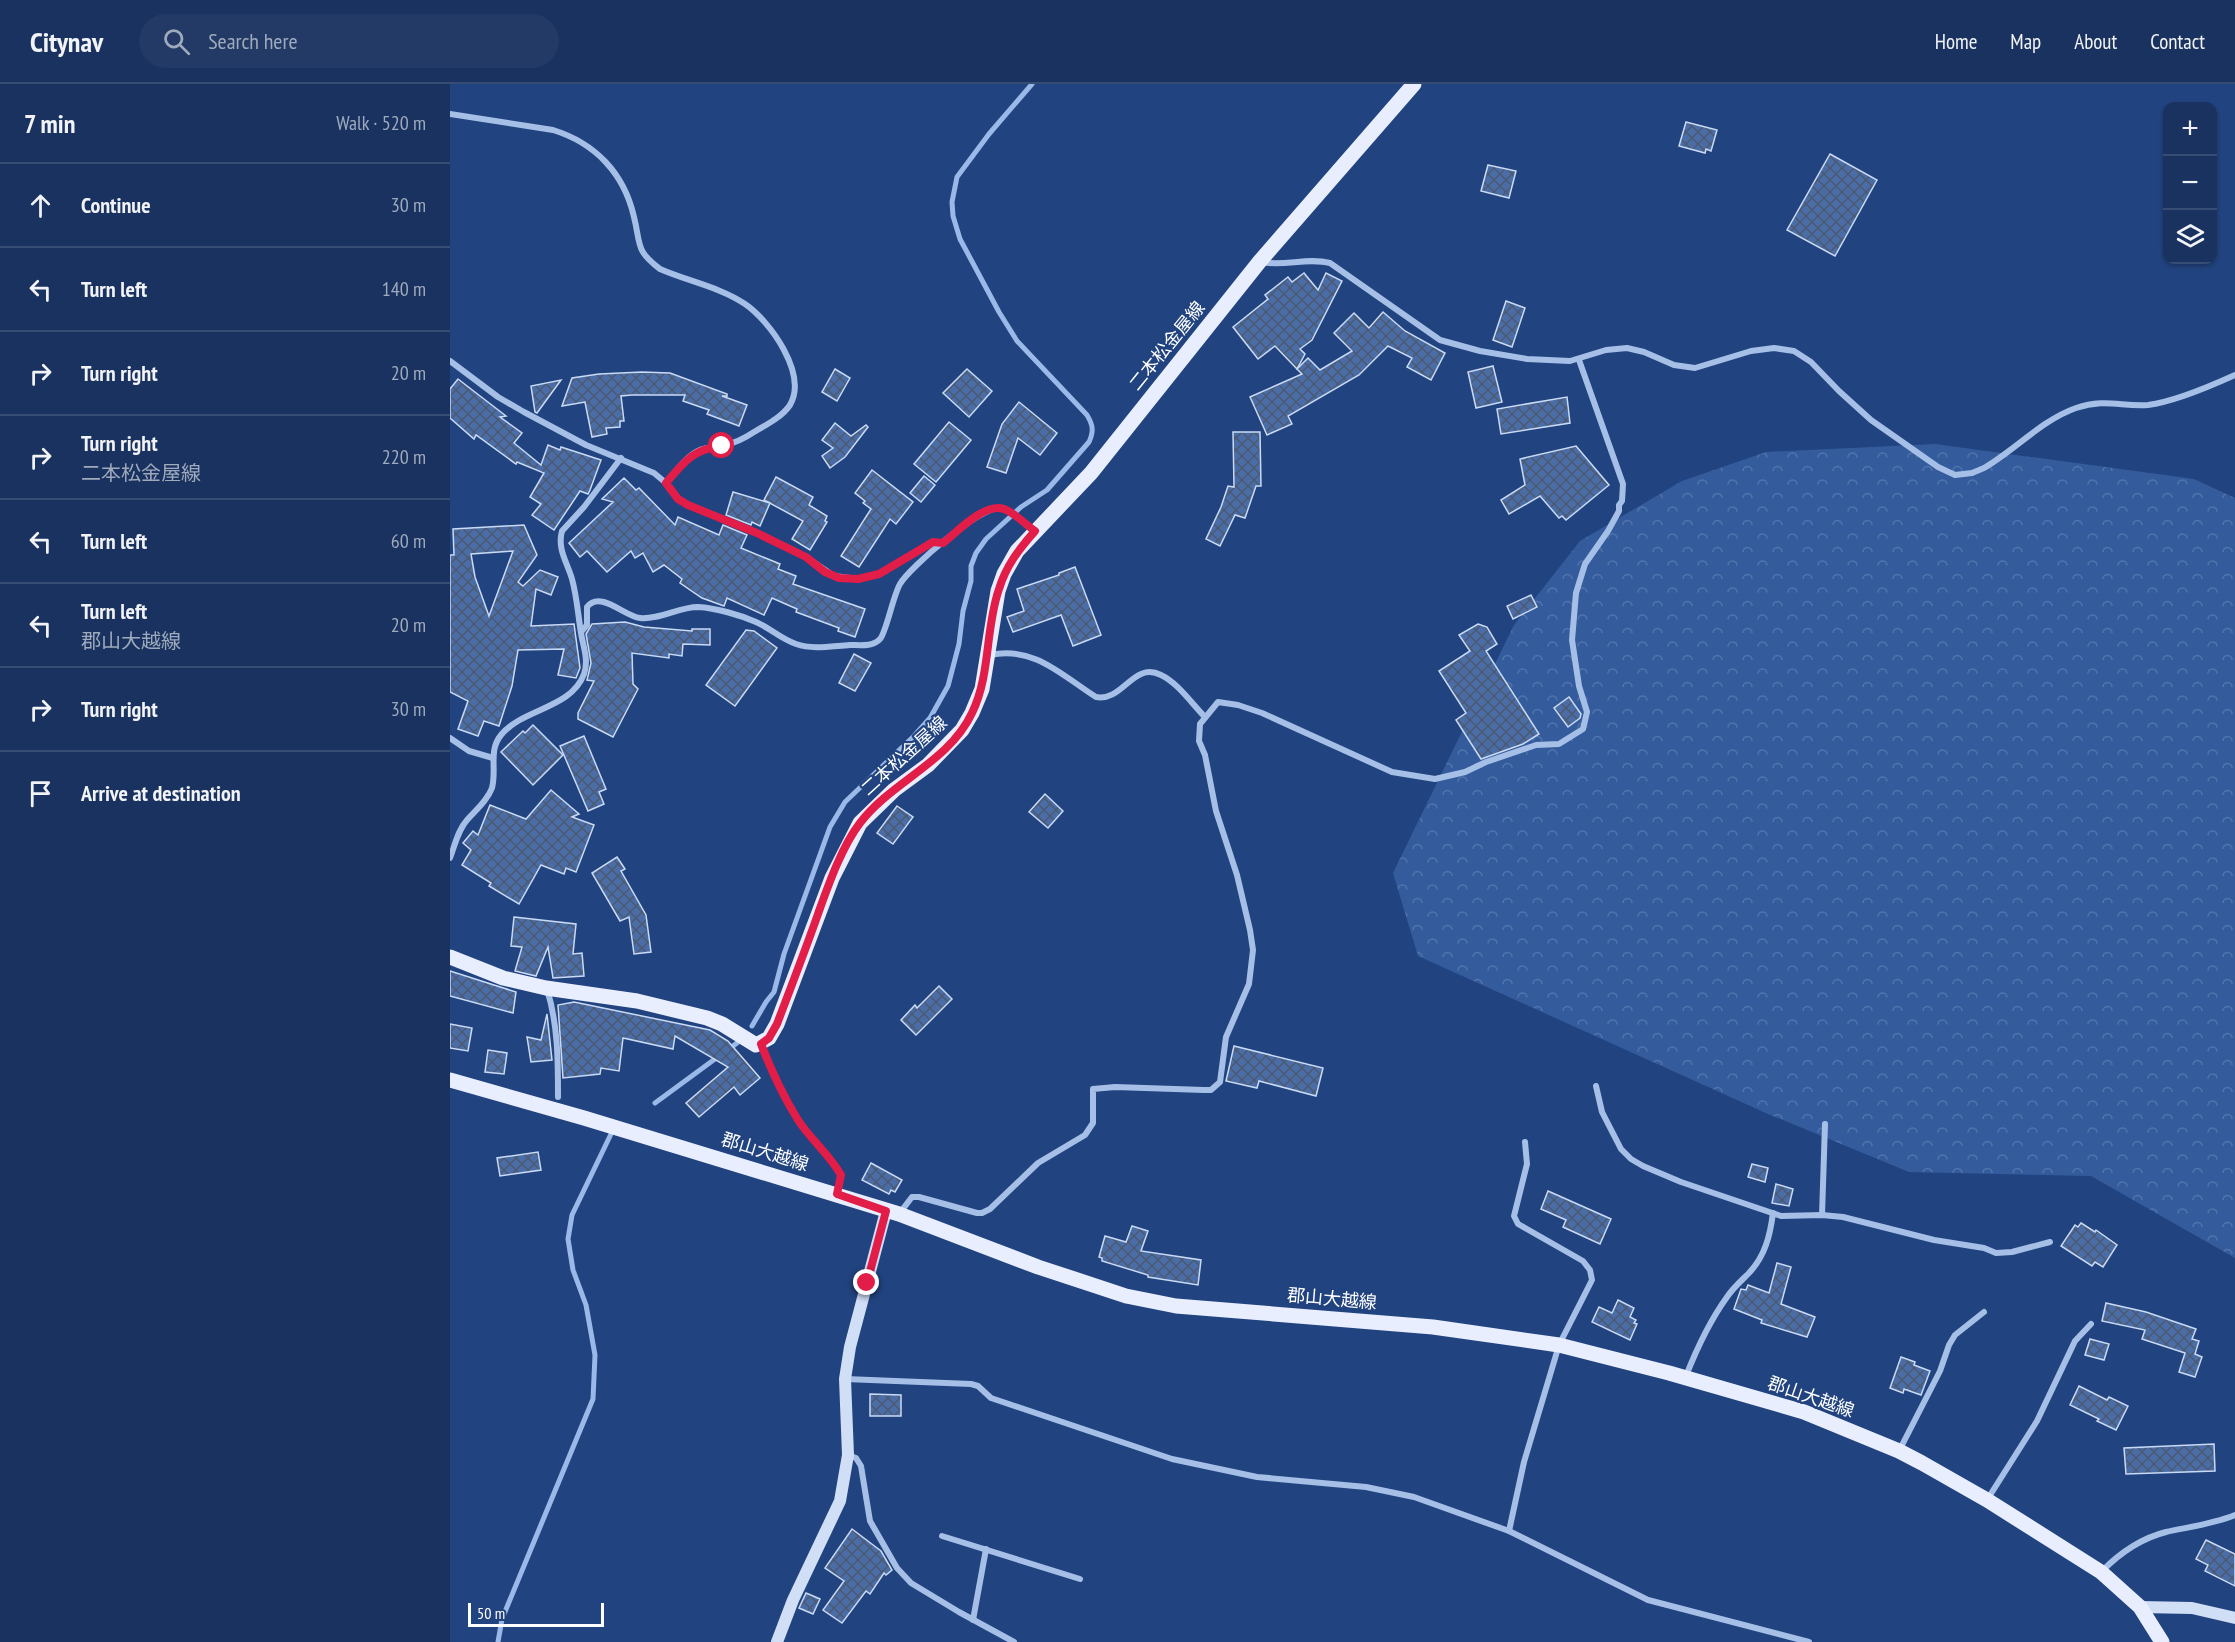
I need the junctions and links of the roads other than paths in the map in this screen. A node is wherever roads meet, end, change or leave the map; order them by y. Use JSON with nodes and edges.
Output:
{"nodes":[{"id":1,"x":1414,"y":84,"type":"edge"},
{"id":2,"x":450,"y":114,"type":"edge"},
{"id":3,"x":1260,"y":261,"type":"junction"},
{"id":4,"x":1578,"y":360,"type":"junction"},
{"id":5,"x":450,"y":361,"type":"edge"},
{"id":6,"x":2235,"y":375,"type":"edge"},
{"id":7,"x":621,"y":458,"type":"junction"},
{"id":8,"x":666,"y":483,"type":"junction"},
{"id":9,"x":1035,"y":531,"type":"junction"},
{"id":10,"x":943,"y":543,"type":"junction"},
{"id":11,"x":581,"y":632,"type":"junction"},
{"id":12,"x":987,"y":656,"type":"junction"},
{"id":13,"x":1204,"y":717,"type":"junction"},
{"id":14,"x":450,"y":738,"type":"edge"},
{"id":15,"x":492,"y":758,"type":"junction"},
{"id":16,"x":450,"y":858,"type":"edge"},
{"id":17,"x":450,"y":957,"type":"edge"},
{"id":18,"x":546,"y":988,"type":"junction"},
{"id":19,"x":761,"y":1044,"type":"junction"},
{"id":20,"x":450,"y":1080,"type":"edge"},
{"id":21,"x":1596,"y":1086,"type":"dead end"},
{"id":22,"x":558,"y":1096,"type":"dead end"},
{"id":23,"x":1825,"y":1124,"type":"dead end"},
{"id":24,"x":1525,"y":1142,"type":"dead end"},
{"id":25,"x":837,"y":1194,"type":"junction"},
{"id":26,"x":892,"y":1213,"type":"junction"},
{"id":27,"x":1773,"y":1213,"type":"junction"},
{"id":28,"x":1821,"y":1215,"type":"junction"},
{"id":29,"x":2050,"y":1242,"type":"dead end"},
{"id":30,"x":1984,"y":1311,"type":"dead end"},
{"id":31,"x":2091,"y":1324,"type":"dead end"},
{"id":32,"x":1559,"y":1345,"type":"junction"},
{"id":33,"x":1686,"y":1378,"type":"junction"},
{"id":34,"x":845,"y":1379,"type":"junction"},
{"id":35,"x":1899,"y":1451,"type":"junction"},
{"id":36,"x":848,"y":1455,"type":"junction"},
{"id":37,"x":1987,"y":1500,"type":"junction"},
{"id":38,"x":2235,"y":1515,"type":"edge"},
{"id":39,"x":1509,"y":1531,"type":"junction"},
{"id":40,"x":942,"y":1536,"type":"dead end"},
{"id":41,"x":986,"y":1549,"type":"junction"},
{"id":42,"x":2102,"y":1572,"type":"junction"},
{"id":43,"x":1080,"y":1579,"type":"dead end"},
{"id":44,"x":2140,"y":1607,"type":"junction"},
{"id":45,"x":2235,"y":1618,"type":"edge"},
{"id":46,"x":973,"y":1620,"type":"junction"},
{"id":47,"x":777,"y":1642,"type":"edge"},
{"id":48,"x":1014,"y":1642,"type":"edge"},
{"id":49,"x":1809,"y":1642,"type":"edge"},
{"id":50,"x":2162,"y":1642,"type":"edge"}],
"edges":[{"from":1,"to":3,"type":"main road","name":"二本松金屋線"},
{"from":2,"to":8,"type":"street"},
{"from":3,"to":4,"type":"street"},
{"from":3,"to":9,"type":"main road","name":"二本松金屋線"},
{"from":4,"to":6,"type":"street"},
{"from":4,"to":13,"type":"street"},
{"from":5,"to":7,"type":"street"},
{"from":7,"to":8,"type":"street"},
{"from":7,"to":11,"type":"street"},
{"from":8,"to":10,"type":"street"},
{"from":9,"to":10,"type":"street"},
{"from":9,"to":12,"type":"main road","name":"二本松金屋線"},
{"from":10,"to":11,"type":"street"},
{"from":11,"to":15,"type":"street"},
{"from":12,"to":13,"type":"street"},
{"from":12,"to":19,"type":"main road","name":"二本松金屋線"},
{"from":13,"to":26,"type":"street"},
{"from":14,"to":15,"type":"street"},
{"from":15,"to":16,"type":"street"},
{"from":17,"to":18,"type":"main road"},
{"from":18,"to":19,"type":"main road"},
{"from":18,"to":22,"type":"street"},
{"from":19,"to":25,"type":"street"},
{"from":20,"to":25,"type":"main road","name":"郡山大越線"},
{"from":21,"to":27,"type":"street"},
{"from":23,"to":28,"type":"street"},
{"from":24,"to":32,"type":"street"},
{"from":25,"to":26,"type":"main road","name":"郡山大越線"},
{"from":26,"to":32,"type":"main road","name":"郡山大越線"},
{"from":26,"to":34,"type":"street"},
{"from":27,"to":28,"type":"street"},
{"from":27,"to":33,"type":"street"},
{"from":28,"to":29,"type":"street"},
{"from":30,"to":35,"type":"street"},
{"from":31,"to":37,"type":"street"},
{"from":32,"to":33,"type":"main road","name":"郡山大越線"},
{"from":32,"to":39,"type":"street"},
{"from":33,"to":35,"type":"main road","name":"郡山大越線"},
{"from":34,"to":36,"type":"street"},
{"from":34,"to":39,"type":"street"},
{"from":35,"to":37,"type":"main road","name":"郡山大越線"},
{"from":36,"to":46,"type":"street"},
{"from":36,"to":47,"type":"street"},
{"from":37,"to":42,"type":"main road","name":"郡山大越線"},
{"from":38,"to":42,"type":"street"},
{"from":39,"to":49,"type":"street"},
{"from":40,"to":41,"type":"street"},
{"from":41,"to":43,"type":"street"},
{"from":41,"to":46,"type":"street"},
{"from":42,"to":44,"type":"main road","name":"郡山大越線"},
{"from":44,"to":45,"type":"street"},
{"from":44,"to":50,"type":"main road","name":"郡山大越線"},
{"from":46,"to":48,"type":"street"}]}
